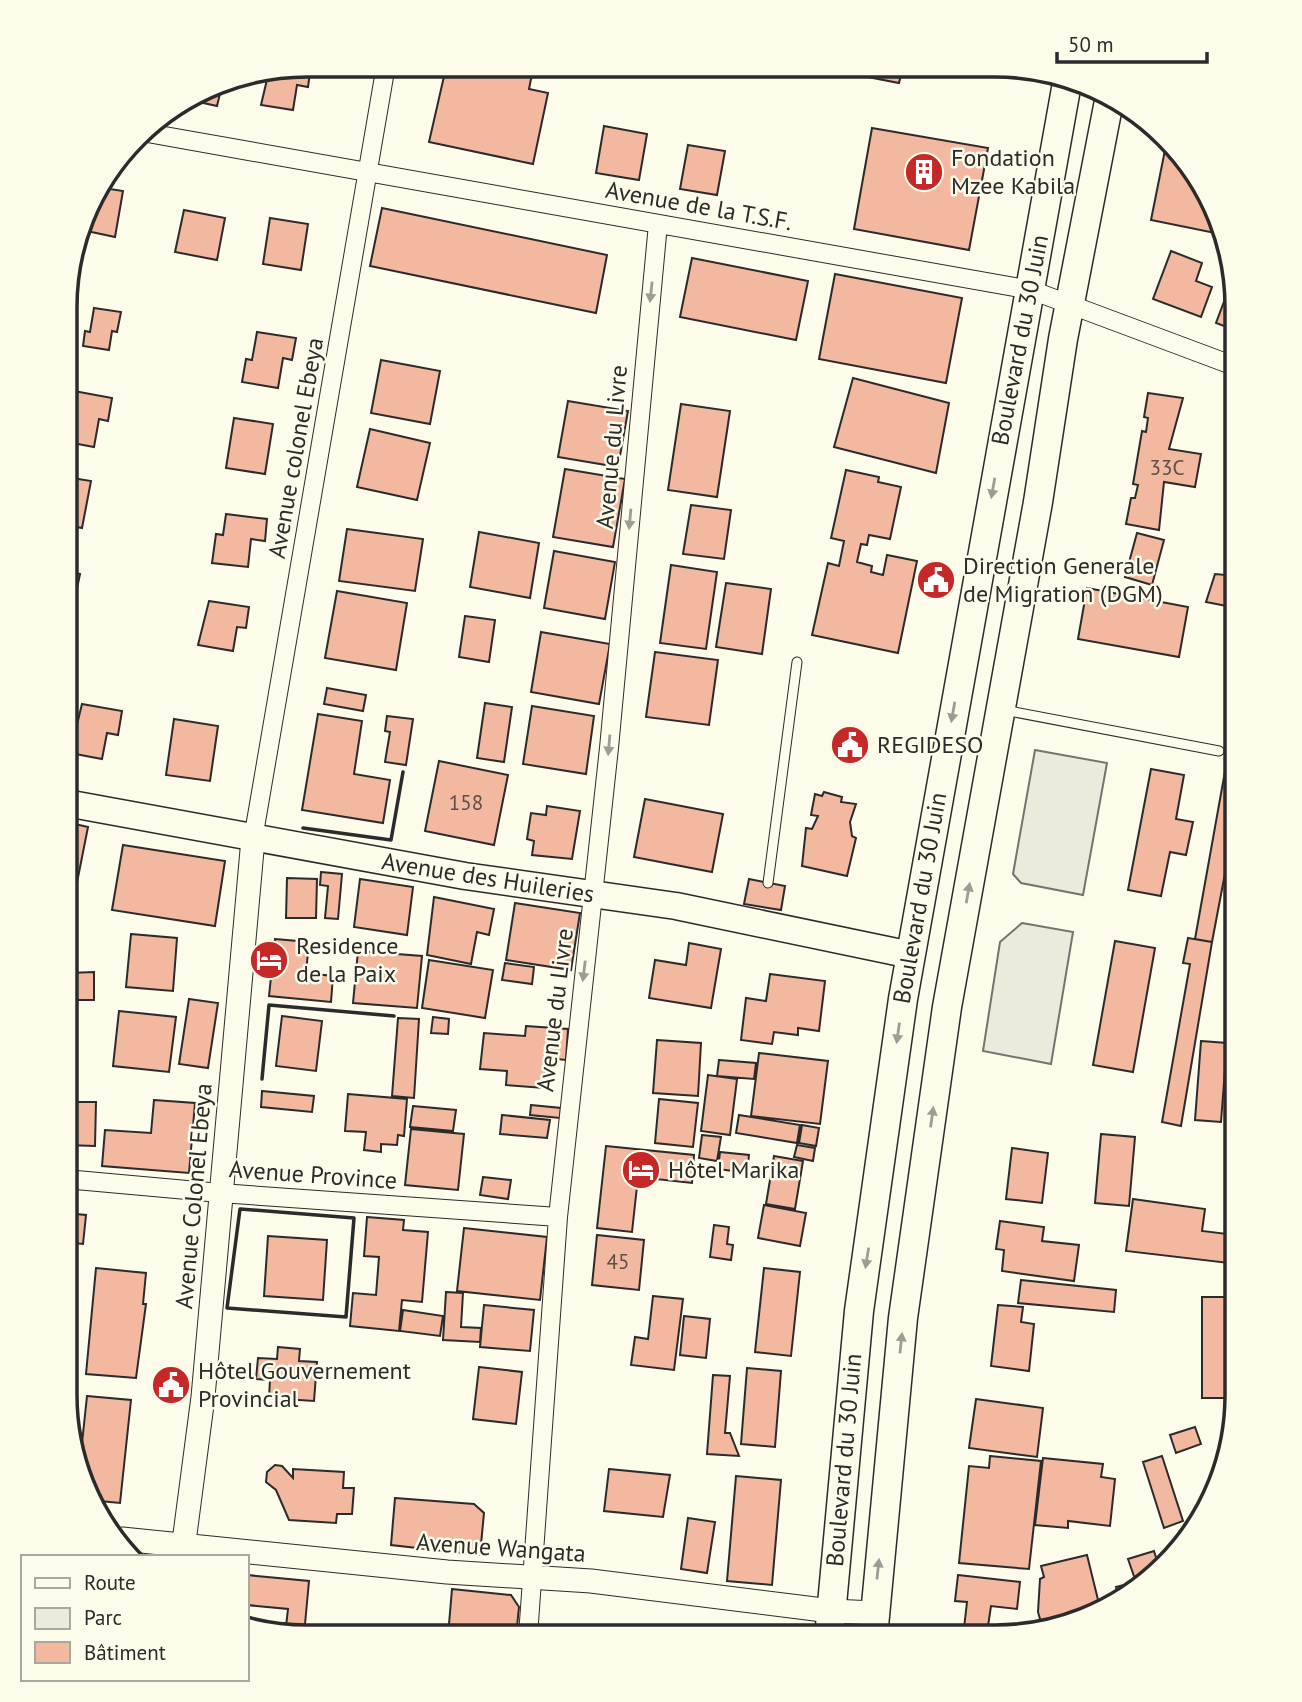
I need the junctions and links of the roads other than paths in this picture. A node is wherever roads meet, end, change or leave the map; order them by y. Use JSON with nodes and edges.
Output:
{"nodes":[{"id":1,"x":384,"y":77,"type":"edge"},
{"id":2,"x":1066,"y":89,"type":"edge"},
{"id":3,"x":1108,"y":107,"type":"edge"},
{"id":4,"x":155,"y":134,"type":"edge"},
{"id":5,"x":369,"y":174,"type":"junction"},
{"id":6,"x":658,"y":224,"type":"junction"},
{"id":7,"x":1031,"y":290,"type":"junction"},
{"id":8,"x":1070,"y":304,"type":"junction"},
{"id":9,"x":1225,"y":362,"type":"edge"},
{"id":10,"x":797,"y":662,"type":"dead end"},
{"id":11,"x":999,"y":709,"type":"junction"},
{"id":12,"x":1219,"y":751,"type":"dead end"},
{"id":13,"x":77,"y":805,"type":"edge"},
{"id":14,"x":253,"y":839,"type":"junction"},
{"id":15,"x":768,"y":883,"type":"dead end"},
{"id":16,"x":594,"y":895,"type":"junction"},
{"id":17,"x":911,"y":955,"type":"junction"},
{"id":18,"x":77,"y":1180,"type":"edge"},
{"id":19,"x":220,"y":1194,"type":"junction"},
{"id":20,"x":558,"y":1217,"type":"junction"},
{"id":21,"x":129,"y":1540,"type":"edge"},
{"id":22,"x":182,"y":1550,"type":"edge"},
{"id":23,"x":242,"y":1555,"type":"edge"},
{"id":24,"x":248,"y":1555,"type":"edge"},
{"id":25,"x":533,"y":1576,"type":"junction"},
{"id":26,"x":830,"y":1624,"type":"edge"},
{"id":27,"x":529,"y":1625,"type":"edge"},
{"id":28,"x":874,"y":1625,"type":"edge"}],
"edges":[{"from":1,"to":5,"type":"street","name":"Avenue colonel Ebeya"},
{"from":2,"to":7,"type":"main road","name":"Boulevard du 30 Juin"},
{"from":3,"to":8,"type":"main road","name":"Boulevard du 30 Juin"},
{"from":4,"to":5,"type":"street","name":"Avenue de la T.S.F."},
{"from":5,"to":6,"type":"street","name":"Avenue de la T.S.F."},
{"from":5,"to":14,"type":"street","name":"Avenue colonel Ebeya"},
{"from":6,"to":7,"type":"street","name":"Avenue de la T.S.F."},
{"from":6,"to":16,"type":"street","name":"Avenue du Livre","one_way":true},
{"from":7,"to":8,"type":"street","name":"Avenue de la T.S.F."},
{"from":7,"to":17,"type":"main road","name":"Boulevard du 30 Juin","one_way":true},
{"from":8,"to":9,"type":"street","name":"Avenue de la T.S.F."},
{"from":8,"to":11,"type":"main road","name":"Boulevard du 30 Juin"},
{"from":10,"to":15,"type":"lane"},
{"from":11,"to":12,"type":"lane"},
{"from":28,"to":11,"type":"main road","name":"Boulevard du 30 Juin","one_way":true},
{"from":13,"to":14,"type":"main road","name":"Avenue des Huileries"},
{"from":14,"to":16,"type":"main road","name":"Avenue des Huileries"},
{"from":14,"to":19,"type":"street","name":"Avenue Colonel Ebeya"},
{"from":16,"to":17,"type":"main road","name":"Avenue des Huileries"},
{"from":16,"to":20,"type":"street","name":"Avenue du Livre","one_way":true},
{"from":17,"to":26,"type":"main road","name":"Boulevard du 30 Juin","one_way":true},
{"from":18,"to":19,"type":"street","name":"Avenue Province"},
{"from":19,"to":20,"type":"street","name":"Avenue Province"},
{"from":19,"to":22,"type":"street","name":"Avenue Colonel Ebeya"},
{"from":20,"to":25,"type":"street","name":"Avenue du Livre"},
{"from":21,"to":22,"type":"street","name":"Avenue Wangata"},
{"from":22,"to":23,"type":"street","name":"Avenue Wangata"},
{"from":24,"to":25,"type":"street","name":"Avenue Wangata"},
{"from":25,"to":26,"type":"street","name":"Avenue Wangata"},
{"from":25,"to":27,"type":"street","name":"Avenue du Livre"},
{"from":26,"to":28,"type":"street","name":"Avenue Wangata"}]}
